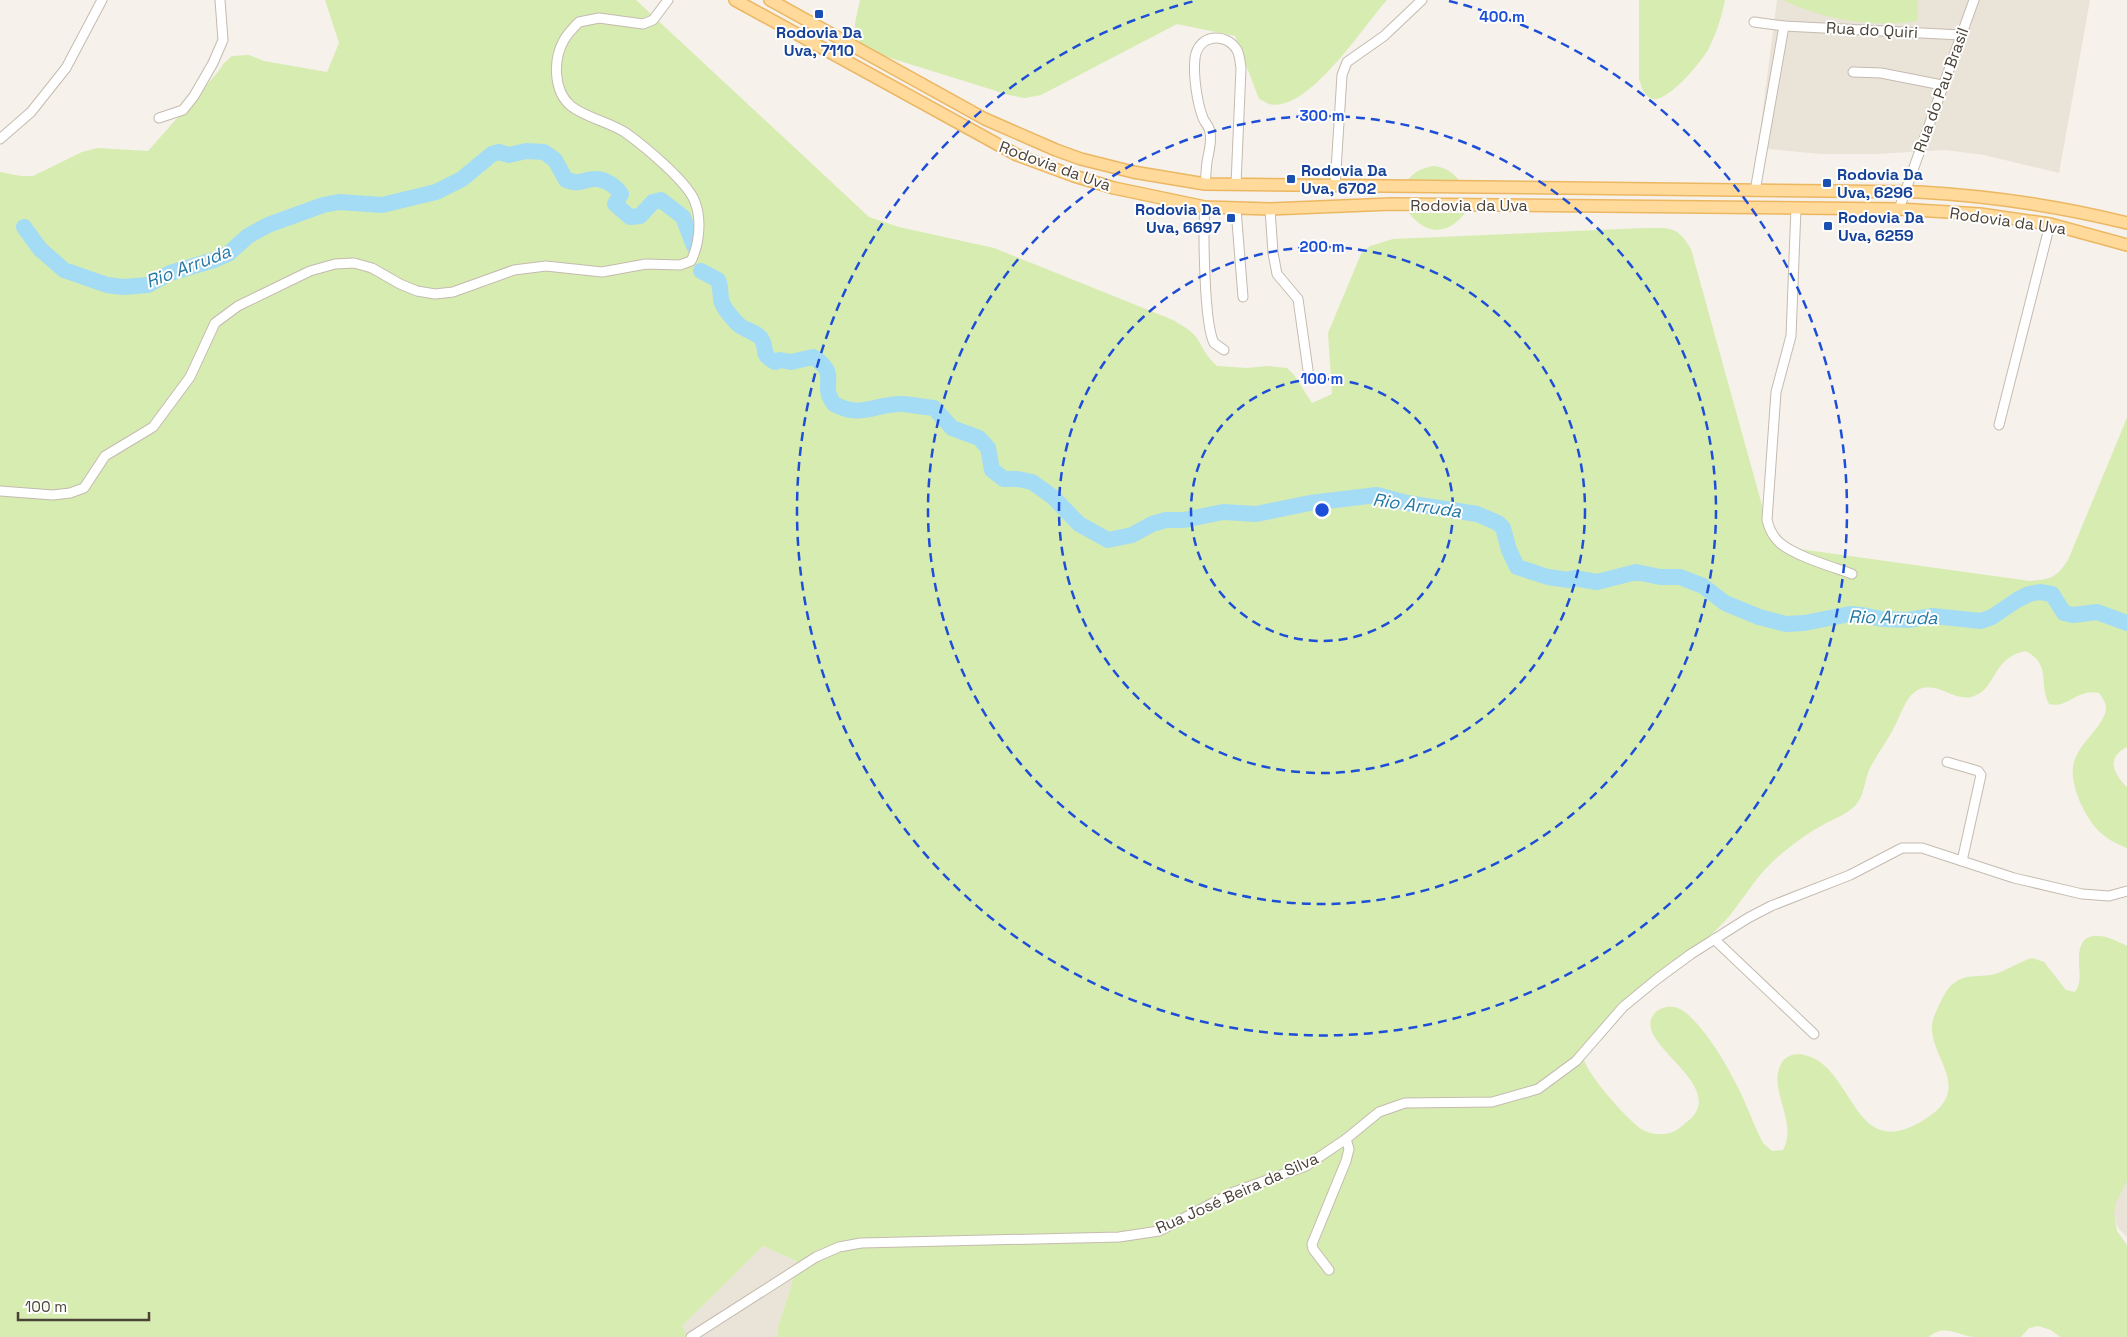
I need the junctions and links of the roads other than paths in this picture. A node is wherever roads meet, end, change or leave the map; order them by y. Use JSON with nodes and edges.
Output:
{"nodes":[{"id":1,"x":102,"y":0,"type":"edge"},
{"id":2,"x":220,"y":0,"type":"edge"},
{"id":3,"x":668,"y":0,"type":"edge"},
{"id":4,"x":735,"y":0,"type":"edge"},
{"id":5,"x":770,"y":0,"type":"edge"},
{"id":6,"x":1422,"y":0,"type":"edge"},
{"id":7,"x":1974,"y":0,"type":"edge"},
{"id":8,"x":1754,"y":22,"type":"dead end"},
{"id":9,"x":1784,"y":26,"type":"junction"},
{"id":10,"x":1961,"y":35,"type":"junction"},
{"id":11,"x":1852,"y":72,"type":"dead end"},
{"id":12,"x":1942,"y":85,"type":"junction"},
{"id":13,"x":158,"y":118,"type":"dead end"},
{"id":14,"x":0,"y":139,"type":"edge"},
{"id":15,"x":1205,"y":184,"type":"junction"},
{"id":16,"x":1236,"y":184,"type":"junction"},
{"id":17,"x":1335,"y":186,"type":"junction"},
{"id":18,"x":1755,"y":191,"type":"junction"},
{"id":19,"x":1904,"y":192,"type":"junction"},
{"id":20,"x":1205,"y":207,"type":"junction"},
{"id":21,"x":1236,"y":208,"type":"junction"},
{"id":22,"x":1796,"y":208,"type":"junction"},
{"id":23,"x":1270,"y":209,"type":"junction"},
{"id":24,"x":1898,"y":209,"type":"junction"},
{"id":25,"x":2127,"y":223,"type":"edge"},
{"id":26,"x":2050,"y":224,"type":"junction"},
{"id":27,"x":2127,"y":245,"type":"edge"},
{"id":28,"x":1243,"y":297,"type":"dead end"},
{"id":29,"x":1224,"y":350,"type":"dead end"},
{"id":30,"x":1308,"y":370,"type":"dead end"},
{"id":31,"x":2000,"y":425,"type":"dead end"},
{"id":32,"x":0,"y":491,"type":"edge"},
{"id":33,"x":1852,"y":574,"type":"dead end"},
{"id":34,"x":1947,"y":762,"type":"dead end"},
{"id":35,"x":1962,"y":861,"type":"junction"},
{"id":36,"x":2127,"y":891,"type":"edge"},
{"id":37,"x":1714,"y":939,"type":"junction"},
{"id":38,"x":1814,"y":1034,"type":"dead end"},
{"id":39,"x":1346,"y":1139,"type":"junction"},
{"id":40,"x":1329,"y":1270,"type":"dead end"},
{"id":41,"x":691,"y":1337,"type":"edge"}],
"edges":[{"from":1,"to":14,"type":"street"},
{"from":2,"to":13,"type":"street"},
{"from":3,"to":32,"type":"street"},
{"from":4,"to":20,"type":"main road","name":"Rodovia da Uva"},
{"from":5,"to":15,"type":"main road","name":"Rodovia da Uva"},
{"from":6,"to":17,"type":"street"},
{"from":7,"to":10,"type":"street","name":"Rua do Pau Brasil"},
{"from":8,"to":9,"type":"street","name":"Rua do Quiri"},
{"from":9,"to":10,"type":"street","name":"Rua do Quiri"},
{"from":9,"to":18,"type":"street"},
{"from":10,"to":12,"type":"street","name":"Rua do Pau Brasil"},
{"from":11,"to":12,"type":"street"},
{"from":12,"to":19,"type":"street","name":"Rua do Pau Brasil"},
{"from":15,"to":16,"type":"main road","name":"Rodovia da Uva"},
{"from":15,"to":16,"type":"street"},
{"from":16,"to":17,"type":"main road","name":"Rodovia da Uva"},
{"from":17,"to":18,"type":"main road","name":"Rodovia da Uva"},
{"from":18,"to":19,"type":"main road","name":"Rodovia da Uva"},
{"from":19,"to":24,"type":"street","name":"Rua do Pau Brasil"},
{"from":19,"to":25,"type":"main road","name":"Rodovia da Uva"},
{"from":20,"to":21,"type":"main road","name":"Rodovia da Uva"},
{"from":20,"to":29,"type":"street"},
{"from":21,"to":23,"type":"main road","name":"Rodovia da Uva"},
{"from":21,"to":28,"type":"street"},
{"from":22,"to":23,"type":"main road","name":"Rodovia da Uva"},
{"from":22,"to":24,"type":"main road","name":"Rodovia da Uva"},
{"from":22,"to":33,"type":"street"},
{"from":23,"to":30,"type":"street"},
{"from":24,"to":26,"type":"main road","name":"Rodovia da Uva"},
{"from":26,"to":27,"type":"main road","name":"Rodovia da Uva"},
{"from":26,"to":31,"type":"street"},
{"from":34,"to":35,"type":"street"},
{"from":35,"to":36,"type":"street","name":"Rua José Beira da Silva"},
{"from":35,"to":37,"type":"street","name":"Rua José Beira da Silva"},
{"from":37,"to":38,"type":"street"},
{"from":37,"to":39,"type":"street","name":"Rua José Beira da Silva"},
{"from":39,"to":40,"type":"street"},
{"from":39,"to":41,"type":"street","name":"Rua José Beira da Silva"}]}
